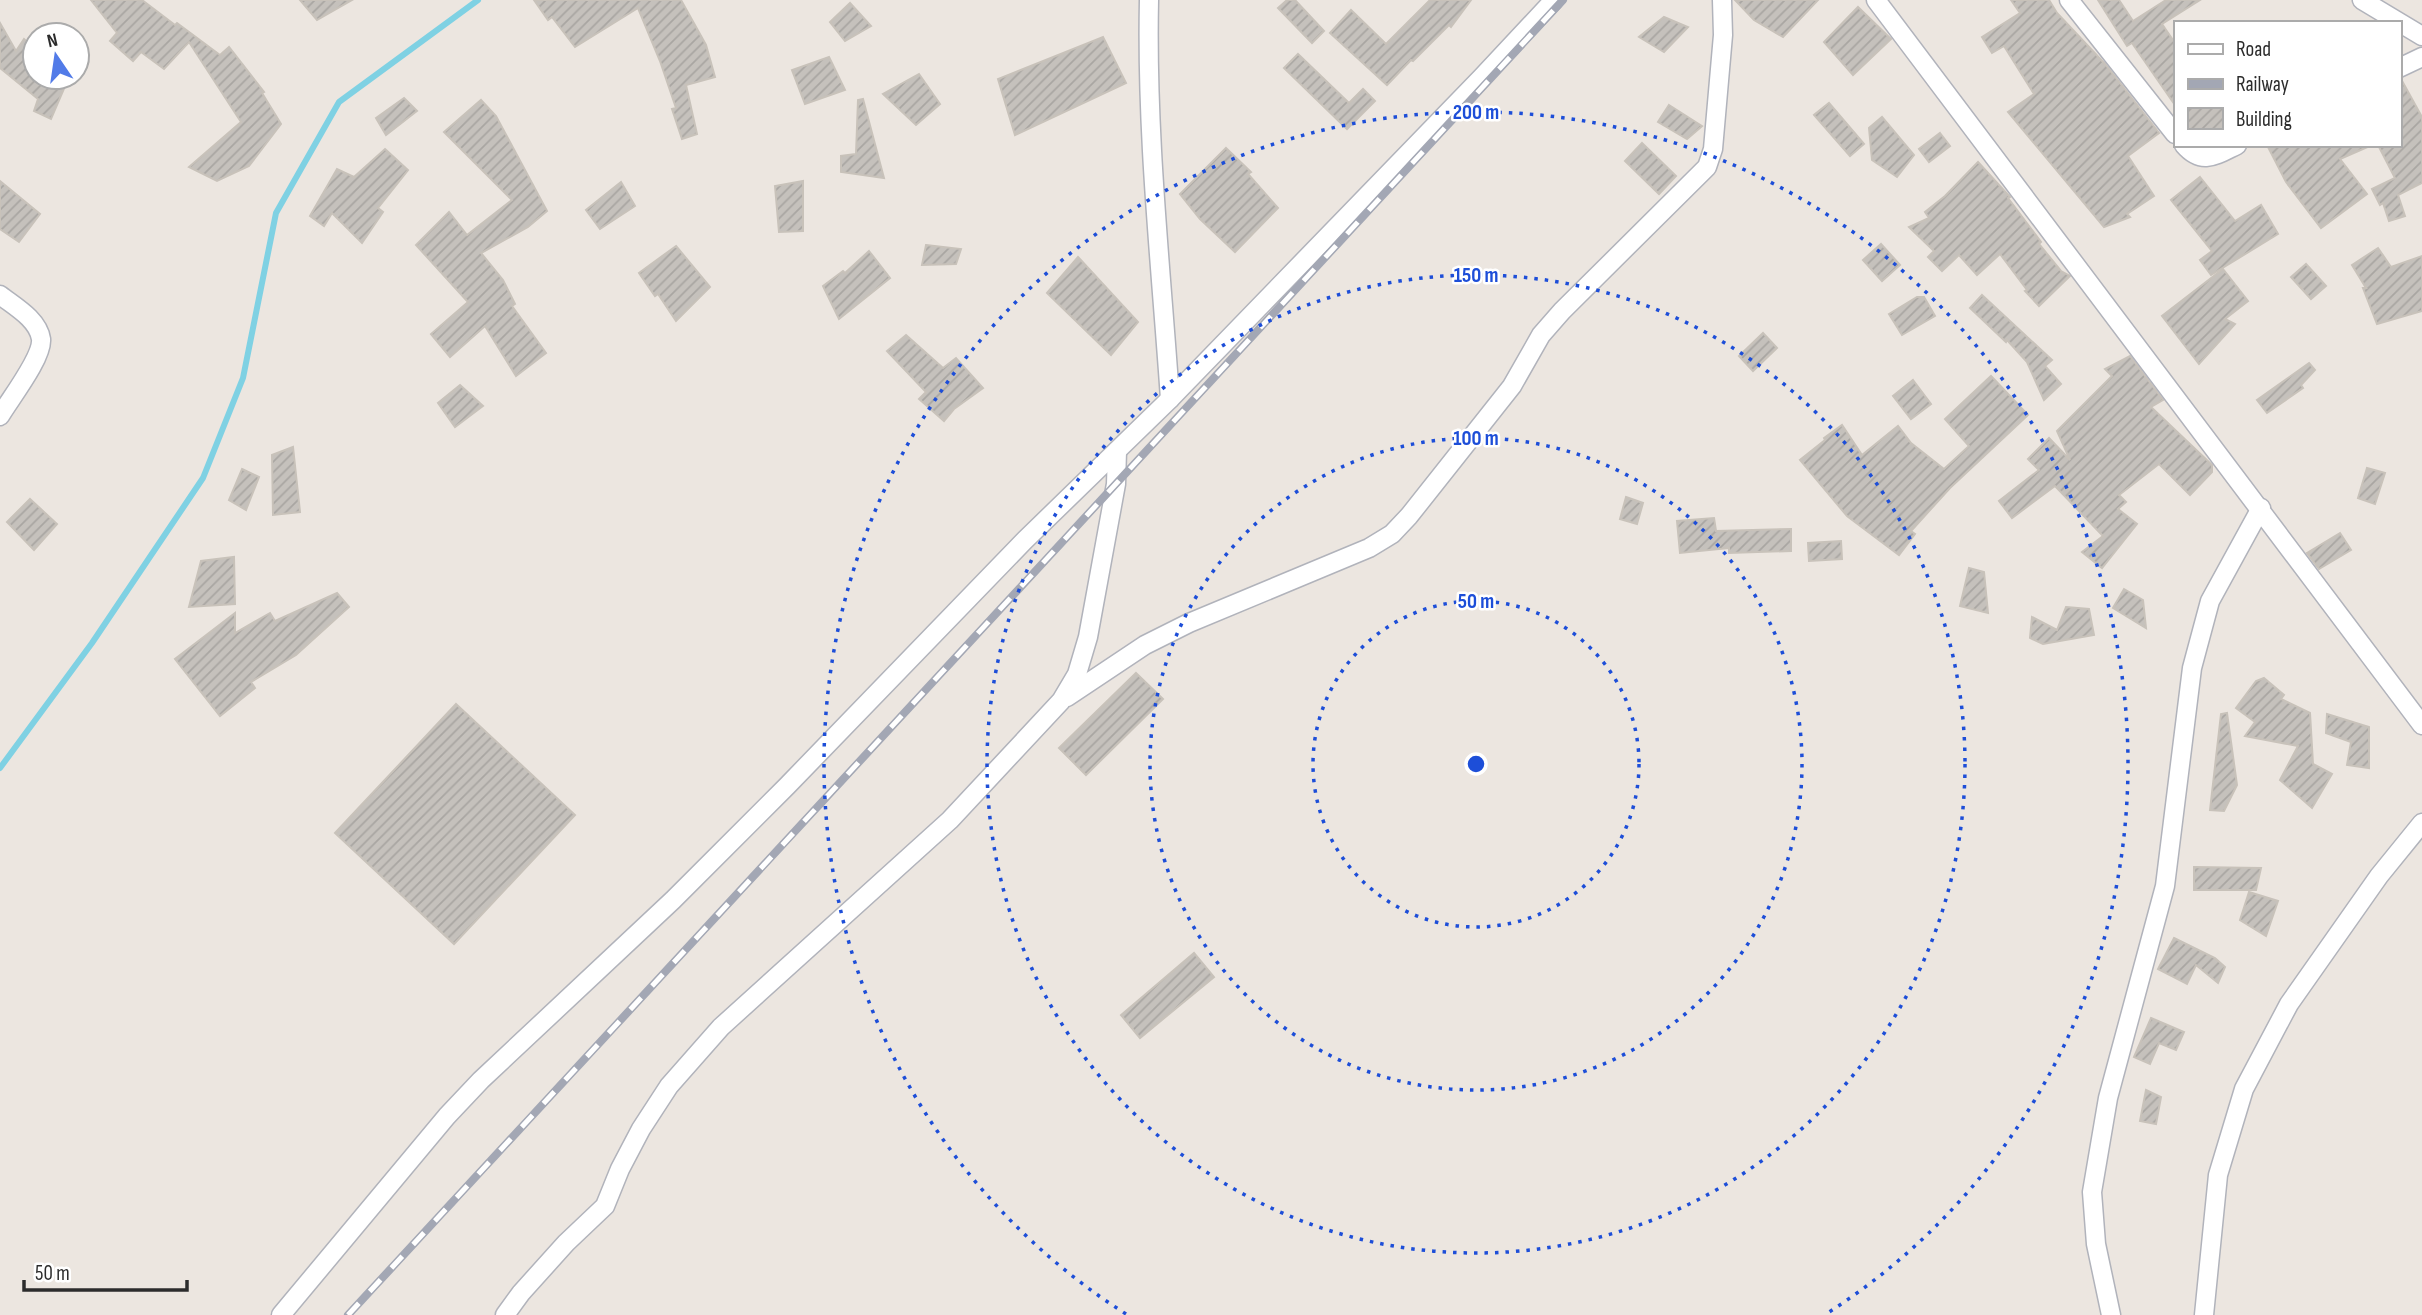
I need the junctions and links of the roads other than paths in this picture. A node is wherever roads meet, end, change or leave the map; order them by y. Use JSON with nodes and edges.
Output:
{"nodes":[{"id":1,"x":1149,"y":0,"type":"edge"},
{"id":2,"x":1553,"y":0,"type":"edge"},
{"id":3,"x":1722,"y":0,"type":"edge"},
{"id":4,"x":1876,"y":0,"type":"edge"},
{"id":5,"x":2069,"y":0,"type":"edge"},
{"id":6,"x":2362,"y":0,"type":"edge"},
{"id":7,"x":2397,"y":21,"type":"edge"},
{"id":8,"x":2401,"y":23,"type":"edge"},
{"id":9,"x":2422,"y":36,"type":"edge"},
{"id":10,"x":2422,"y":57,"type":"edge"},
{"id":11,"x":2401,"y":67,"type":"edge"},
{"id":12,"x":2174,"y":133,"type":"edge"},
{"id":13,"x":2187,"y":147,"type":"edge"},
{"id":14,"x":2231,"y":147,"type":"edge"},
{"id":15,"x":0,"y":295,"type":"edge"},
{"id":16,"x":1170,"y":399,"type":"junction"},
{"id":17,"x":0,"y":416,"type":"edge"},
{"id":18,"x":1117,"y":451,"type":"junction"},
{"id":19,"x":2260,"y":508,"type":"junction"},
{"id":20,"x":1061,"y":701,"type":"junction"},
{"id":21,"x":2422,"y":725,"type":"edge"},
{"id":22,"x":2422,"y":823,"type":"edge"},
{"id":23,"x":281,"y":1315,"type":"edge"},
{"id":24,"x":505,"y":1315,"type":"edge"},
{"id":25,"x":2111,"y":1315,"type":"edge"},
{"id":26,"x":2204,"y":1315,"type":"edge"}],
"edges":[{"from":1,"to":16,"type":"street"},
{"from":2,"to":16,"type":"street"},
{"from":3,"to":20,"type":"street"},
{"from":4,"to":19,"type":"street"},
{"from":5,"to":12,"type":"street"},
{"from":6,"to":7,"type":"street"},
{"from":8,"to":9,"type":"street"},
{"from":10,"to":11,"type":"street"},
{"from":13,"to":14,"type":"street"},
{"from":15,"to":17,"type":"street"},
{"from":16,"to":18,"type":"street"},
{"from":18,"to":20,"type":"street"},
{"from":18,"to":23,"type":"street"},
{"from":19,"to":21,"type":"street"},
{"from":19,"to":25,"type":"street"},
{"from":20,"to":24,"type":"street"},
{"from":22,"to":26,"type":"street"}]}
